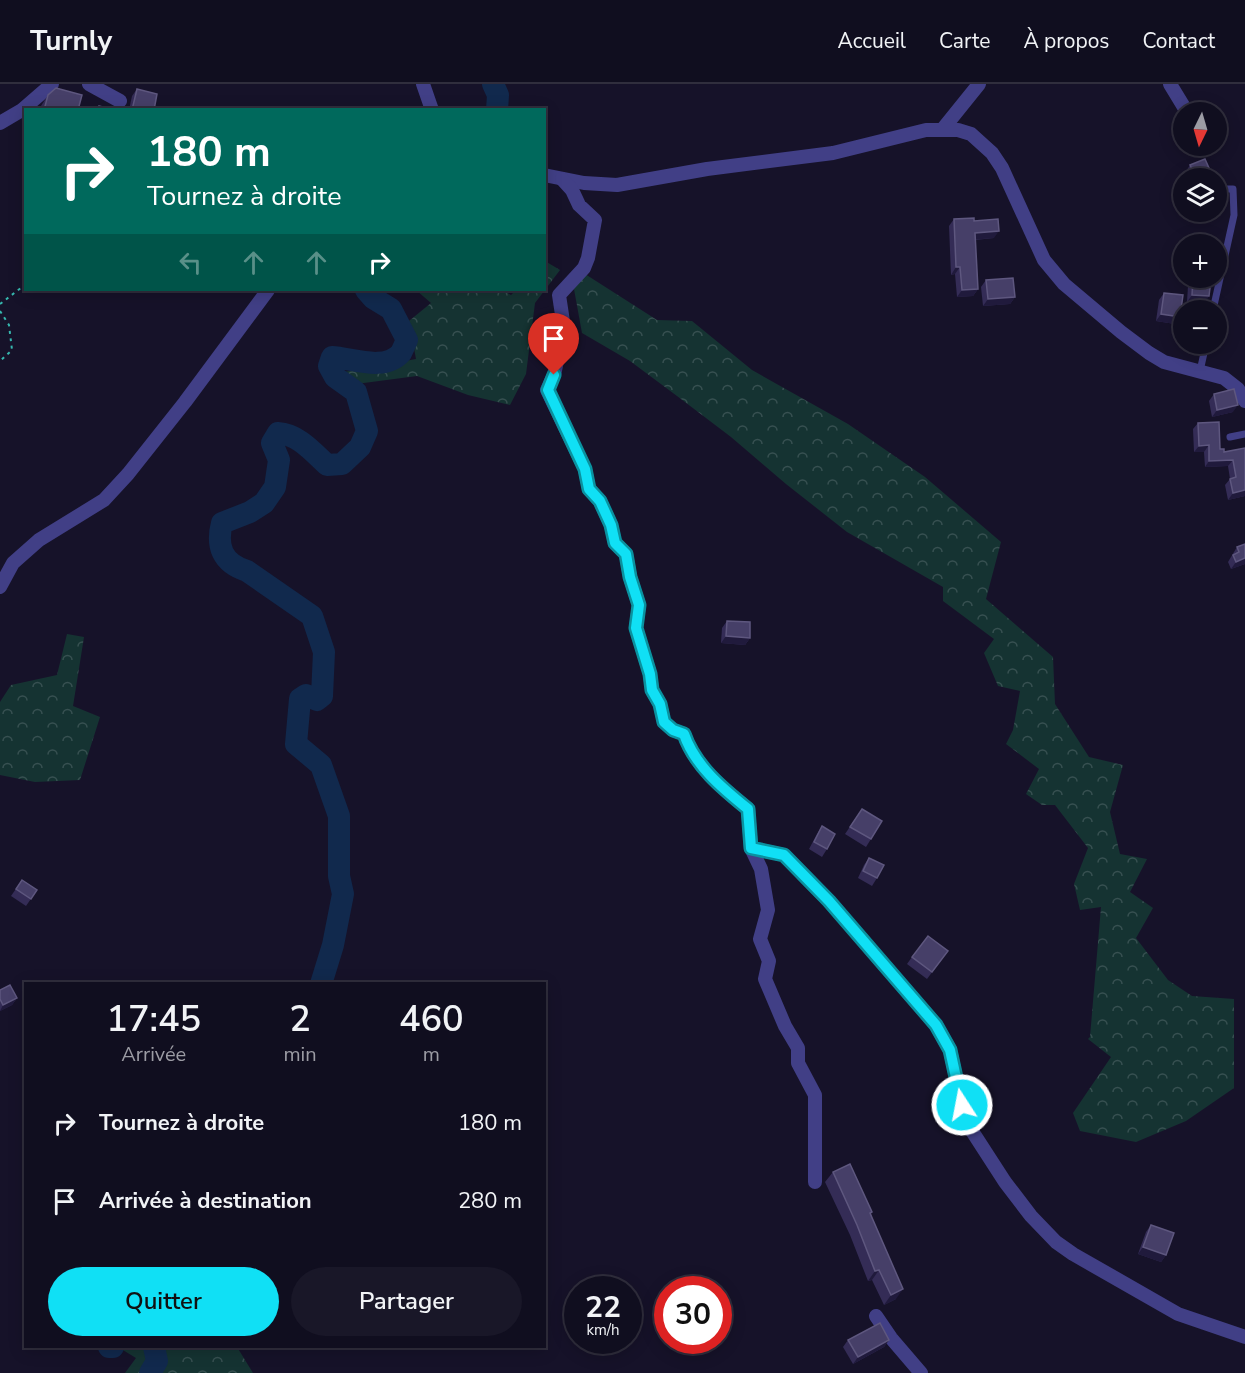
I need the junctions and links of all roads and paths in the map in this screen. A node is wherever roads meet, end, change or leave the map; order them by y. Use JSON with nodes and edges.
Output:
{"nodes":[{"id":1,"x":52,"y":84,"type":"edge"},
{"id":2,"x":89,"y":84,"type":"edge"},
{"id":3,"x":423,"y":84,"type":"edge"},
{"id":4,"x":979,"y":84,"type":"edge"},
{"id":5,"x":1170,"y":84,"type":"edge"},
{"id":6,"x":120,"y":101,"type":"dead end"},
{"id":7,"x":1181,"y":102,"type":"edge"},
{"id":8,"x":24,"y":108,"type":"edge"},
{"id":9,"x":24,"y":108,"type":"edge"},
{"id":10,"x":431,"y":108,"type":"edge"},
{"id":11,"x":0,"y":123,"type":"edge"},
{"id":12,"x":942,"y":130,"type":"junction"},
{"id":13,"x":546,"y":175,"type":"edge"},
{"id":14,"x":562,"y":179,"type":"junction"},
{"id":15,"x":1227,"y":189,"type":"edge"},
{"id":16,"x":24,"y":286,"type":"edge"},
{"id":17,"x":267,"y":291,"type":"edge"},
{"id":18,"x":1215,"y":300,"type":"edge"},
{"id":19,"x":0,"y":304,"type":"edge"},
{"id":20,"x":0,"y":311,"type":"edge"},
{"id":21,"x":1204,"y":354,"type":"edge"},
{"id":22,"x":0,"y":362,"type":"edge"},
{"id":23,"x":1200,"y":371,"type":"junction"},
{"id":24,"x":1245,"y":400,"type":"edge"},
{"id":25,"x":1245,"y":434,"type":"edge"},
{"id":26,"x":1230,"y":437,"type":"dead end"},
{"id":27,"x":0,"y":587,"type":"edge"},
{"id":28,"x":751,"y":848,"type":"junction"},
{"id":29,"x":815,"y":1182,"type":"dead end"},
{"id":30,"x":876,"y":1316,"type":"dead end"},
{"id":31,"x":1245,"y":1337,"type":"edge"},
{"id":32,"x":921,"y":1373,"type":"edge"}],
"edges":[{"from":1,"to":9,"type":"street"},
{"from":2,"to":6,"type":"street"},
{"from":3,"to":10,"type":"street"},
{"from":4,"to":12,"type":"street"},
{"from":5,"to":7,"type":"street"},
{"from":8,"to":11,"type":"street"},
{"from":12,"to":14,"type":"street"},
{"from":12,"to":23,"type":"street"},
{"from":13,"to":14,"type":"street"},
{"from":14,"to":28,"type":"street"},
{"from":15,"to":18,"type":"lane"},
{"from":16,"to":19,"type":"path"},
{"from":17,"to":27,"type":"street"},
{"from":20,"to":22,"type":"path"},
{"from":21,"to":23,"type":"lane"},
{"from":23,"to":24,"type":"street"},
{"from":25,"to":26,"type":"lane"},
{"from":28,"to":29,"type":"street"},
{"from":28,"to":31,"type":"street"},
{"from":30,"to":32,"type":"street"}]}
